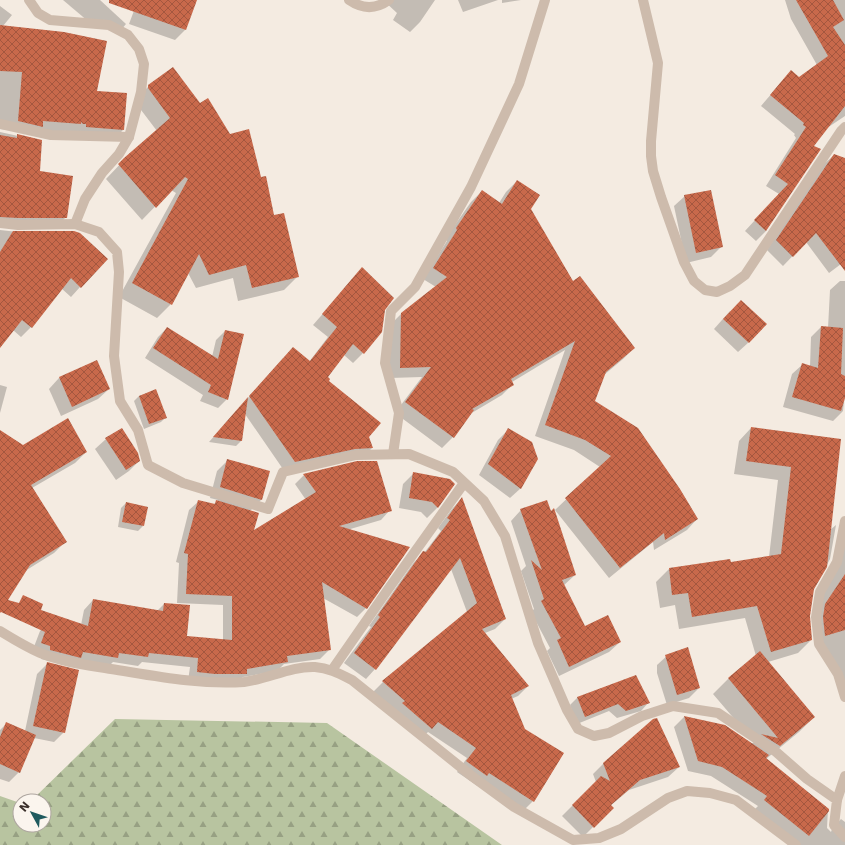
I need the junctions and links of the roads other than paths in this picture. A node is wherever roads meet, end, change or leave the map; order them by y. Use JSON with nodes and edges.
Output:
{"nodes":[{"id":1,"x":29,"y":0,"type":"edge"},
{"id":2,"x":348,"y":0,"type":"edge"},
{"id":3,"x":388,"y":0,"type":"edge"},
{"id":4,"x":545,"y":0,"type":"edge"},
{"id":5,"x":643,"y":0,"type":"edge"},
{"id":6,"x":0,"y":124,"type":"edge"},
{"id":7,"x":845,"y":127,"type":"edge"},
{"id":8,"x":129,"y":137,"type":"junction"},
{"id":9,"x":0,"y":223,"type":"edge"},
{"id":10,"x":75,"y":224,"type":"junction"},
{"id":11,"x":393,"y":454,"type":"junction"},
{"id":12,"x":464,"y":483,"type":"junction"},
{"id":13,"x":845,"y":521,"type":"edge"},
{"id":14,"x":0,"y":631,"type":"edge"},
{"id":15,"x":332,"y":670,"type":"junction"},
{"id":16,"x":845,"y":697,"type":"edge"},
{"id":17,"x":845,"y":776,"type":"edge"},
{"id":18,"x":837,"y":800,"type":"junction"},
{"id":19,"x":845,"y":837,"type":"edge"},
{"id":20,"x":796,"y":845,"type":"edge"}],
"edges":[{"from":1,"to":8,"type":"street"},
{"from":2,"to":3,"type":"street"},
{"from":4,"to":11,"type":"street"},
{"from":5,"to":7,"type":"street"},
{"from":6,"to":8,"type":"street"},
{"from":8,"to":10,"type":"street"},
{"from":9,"to":10,"type":"street"},
{"from":10,"to":11,"type":"street"},
{"from":11,"to":12,"type":"street"},
{"from":12,"to":15,"type":"street"},
{"from":12,"to":18,"type":"street"},
{"from":13,"to":16,"type":"street"},
{"from":14,"to":15,"type":"street"},
{"from":15,"to":20,"type":"street"},
{"from":17,"to":18,"type":"street"},
{"from":18,"to":19,"type":"street"}]}
